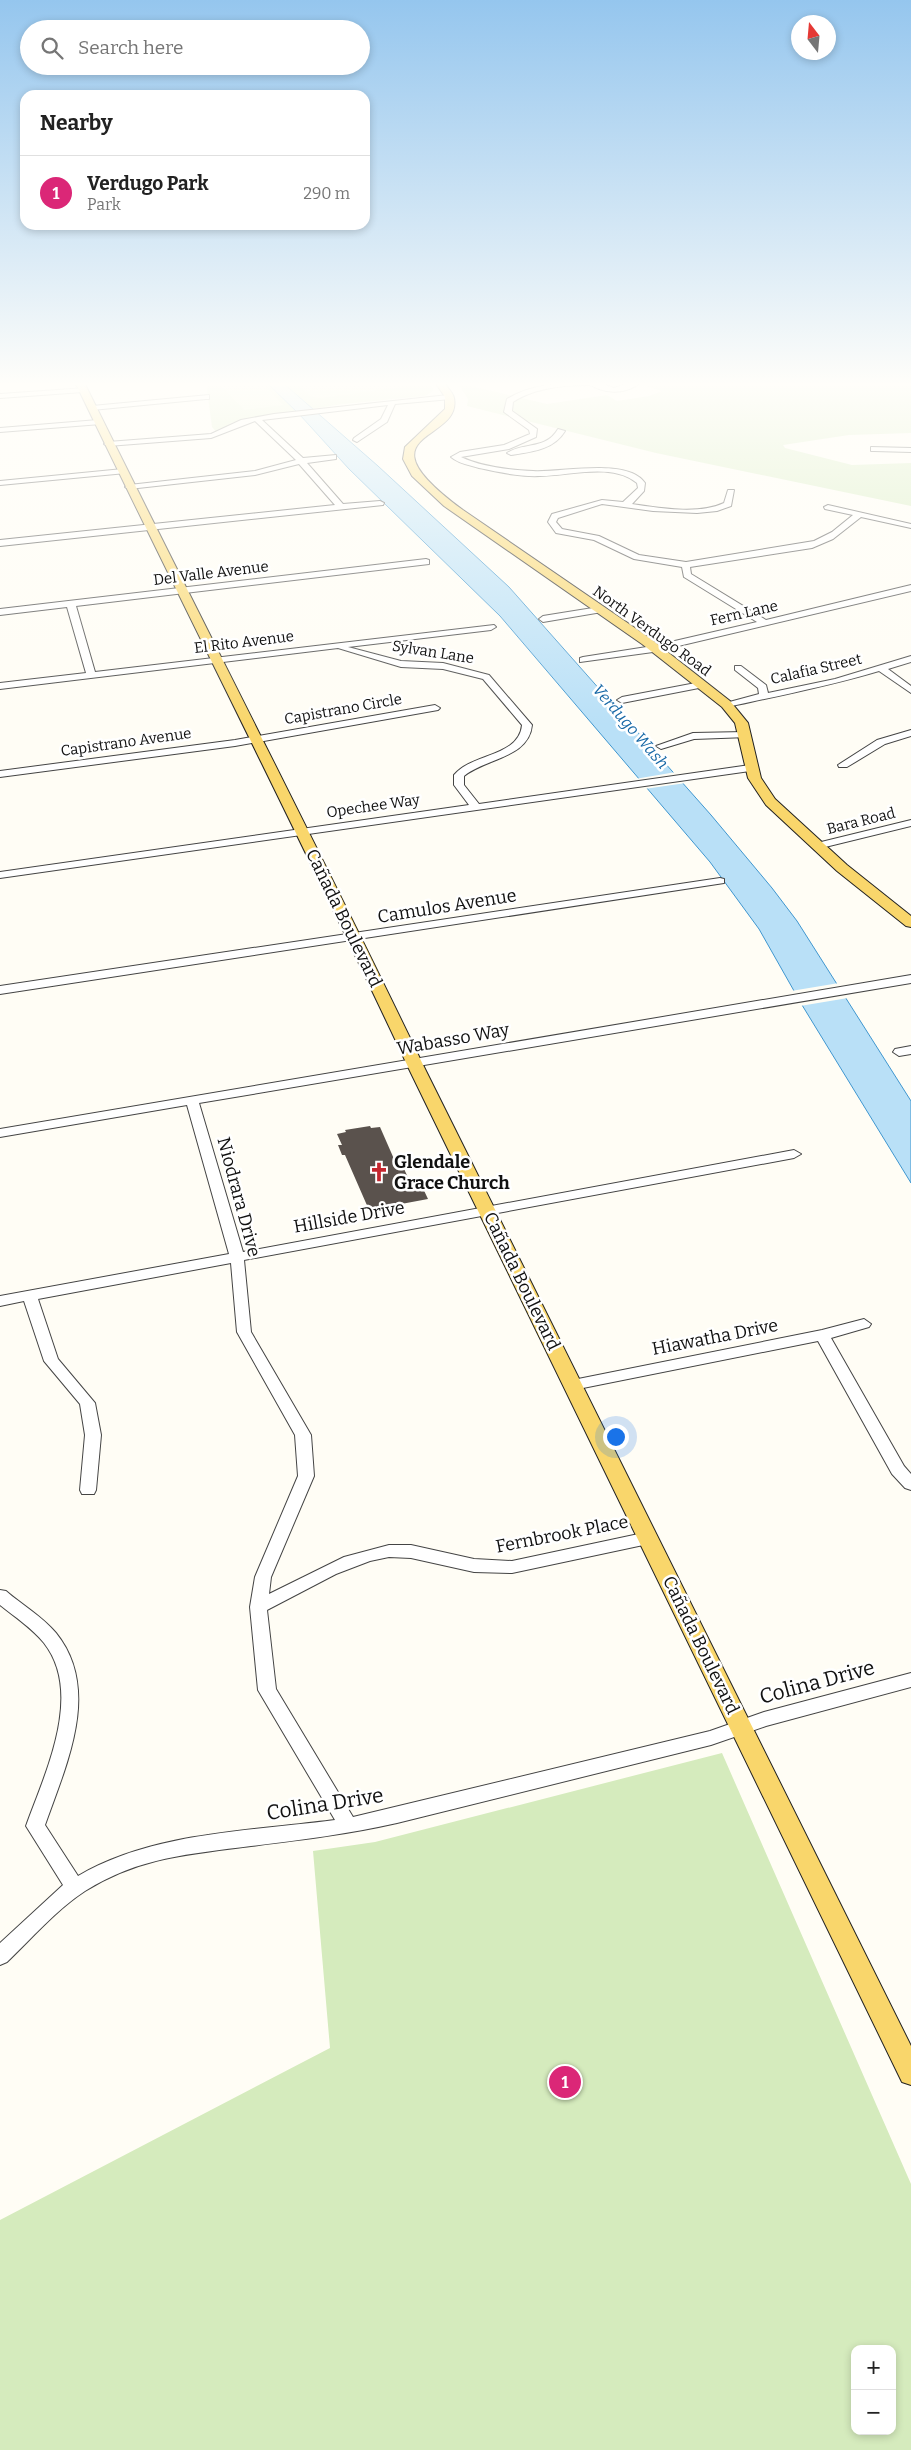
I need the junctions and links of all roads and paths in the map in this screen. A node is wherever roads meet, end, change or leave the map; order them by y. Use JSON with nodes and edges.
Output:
{"nodes":[{"id":1,"x":135,"y":496,"type":"edge"},
{"id":2,"x":332,"y":496,"type":"edge"},
{"id":3,"x":441,"y":496,"type":"edge"},
{"id":4,"x":635,"y":496,"type":"edge"},
{"id":5,"x":730,"y":496,"type":"edge"},
{"id":6,"x":380,"y":503,"type":"dead end"},
{"id":7,"x":625,"y":505,"type":"junction"},
{"id":8,"x":828,"y":507,"type":"dead end"},
{"id":9,"x":342,"y":508,"type":"junction"},
{"id":10,"x":858,"y":515,"type":"junction"},
{"id":11,"x":911,"y":526,"type":"edge"},
{"id":12,"x":152,"y":527,"type":"junction"},
{"id":13,"x":0,"y":543,"type":"edge"},
{"id":14,"x":426,"y":562,"type":"dead end"},
{"id":15,"x":686,"y":565,"type":"junction"},
{"id":16,"x":911,"y":588,"type":"edge"},
{"id":17,"x":181,"y":590,"type":"junction"},
{"id":18,"x":72,"y":604,"type":"junction"},
{"id":19,"x":599,"y":610,"type":"junction"},
{"id":20,"x":0,"y":612,"type":"edge"},
{"id":21,"x":543,"y":619,"type":"dead end"},
{"id":22,"x":764,"y":622,"type":"junction"},
{"id":23,"x":491,"y":627,"type":"dead end"},
{"id":24,"x":336,"y":646,"type":"junction"},
{"id":25,"x":653,"y":649,"type":"junction"},
{"id":26,"x":911,"y":659,"type":"edge"},
{"id":27,"x":216,"y":660,"type":"junction"},
{"id":28,"x":583,"y":660,"type":"dead end"},
{"id":29,"x":738,"y":668,"type":"dead end"},
{"id":30,"x":883,"y":670,"type":"junction"},
{"id":31,"x":90,"y":675,"type":"junction"},
{"id":32,"x":701,"y":685,"type":"junction"},
{"id":33,"x":0,"y":686,"type":"edge"},
{"id":34,"x":911,"y":690,"type":"edge"},
{"id":35,"x":765,"y":691,"type":"junction"},
{"id":36,"x":622,"y":700,"type":"dead end"},
{"id":37,"x":727,"y":704,"type":"junction"},
{"id":38,"x":435,"y":708,"type":"dead end"},
{"id":39,"x":911,"y":733,"type":"edge"},
{"id":40,"x":745,"y":735,"type":"junction"},
{"id":41,"x":256,"y":738,"type":"junction"},
{"id":42,"x":661,"y":746,"type":"dead end"},
{"id":43,"x":843,"y":765,"type":"dead end"},
{"id":44,"x":750,"y":768,"type":"junction"},
{"id":45,"x":0,"y":774,"type":"edge"},
{"id":46,"x":476,"y":807,"type":"junction"},
{"id":47,"x":911,"y":823,"type":"edge"},
{"id":48,"x":301,"y":832,"type":"junction"},
{"id":49,"x":817,"y":846,"type":"junction"},
{"id":50,"x":0,"y":875,"type":"edge"},
{"id":51,"x":720,"y":882,"type":"dead end"},
{"id":52,"x":911,"y":923,"type":"edge"},
{"id":53,"x":355,"y":938,"type":"junction"},
{"id":54,"x":911,"y":979,"type":"edge"},
{"id":55,"x":0,"y":990,"type":"edge"},
{"id":56,"x":846,"y":990,"type":"joint"},
{"id":57,"x":796,"y":998,"type":"joint"},
{"id":58,"x":414,"y":1063,"type":"junction"},
{"id":59,"x":192,"y":1102,"type":"junction"},
{"id":60,"x":0,"y":1133,"type":"edge"},
{"id":61,"x":794,"y":1154,"type":"dead end"},
{"id":62,"x":488,"y":1211,"type":"junction"},
{"id":63,"x":237,"y":1256,"type":"junction"},
{"id":64,"x":30,"y":1297,"type":"junction"},
{"id":65,"x":0,"y":1301,"type":"edge"},
{"id":66,"x":864,"y":1324,"type":"dead end"},
{"id":67,"x":822,"y":1335,"type":"junction"},
{"id":68,"x":573,"y":1385,"type":"junction"},
{"id":69,"x":911,"y":1484,"type":"edge"},
{"id":70,"x":88,"y":1490,"type":"dead end"},
{"id":71,"x":648,"y":1538,"type":"junction"},
{"id":72,"x":0,"y":1596,"type":"edge"},
{"id":73,"x":258,"y":1607,"type":"junction"},
{"id":74,"x":911,"y":1680,"type":"edge"},
{"id":75,"x":742,"y":1728,"type":"junction"},
{"id":76,"x":348,"y":1826,"type":"junction"},
{"id":77,"x":75,"y":1887,"type":"junction"},
{"id":78,"x":0,"y":1956,"type":"edge"},
{"id":79,"x":911,"y":2073,"type":"edge"}],
"edges":[{"from":1,"to":12,"type":"main road","name":"Cañada Boulevard"},
{"from":2,"to":9,"type":"street"},
{"from":3,"to":19,"type":"main road","name":"North Verdugo Road"},
{"from":4,"to":7,"type":"street"},
{"from":5,"to":7,"type":"street"},
{"from":6,"to":9,"type":"street"},
{"from":7,"to":15,"type":"street"},
{"from":8,"to":10,"type":"street"},
{"from":9,"to":12,"type":"street"},
{"from":10,"to":11,"type":"street"},
{"from":10,"to":15,"type":"street"},
{"from":12,"to":13,"type":"street"},
{"from":12,"to":17,"type":"main road","name":"Cañada Boulevard"},
{"from":14,"to":17,"type":"street","name":"Del Valle Avenue"},
{"from":15,"to":22,"type":"street"},
{"from":16,"to":22,"type":"street","name":"Fern Lane"},
{"from":17,"to":18,"type":"street","name":"Del Valle Avenue"},
{"from":17,"to":27,"type":"main road","name":"Cañada Boulevard"},
{"from":18,"to":20,"type":"street","name":"Del Valle Avenue"},
{"from":18,"to":31,"type":"street"},
{"from":19,"to":21,"type":"street"},
{"from":19,"to":25,"type":"main road","name":"North Verdugo Road"},
{"from":22,"to":25,"type":"street","name":"Fern Lane"},
{"from":23,"to":24,"type":"street","name":"El Rito Avenue"},
{"from":24,"to":27,"type":"street","name":"El Rito Avenue"},
{"from":24,"to":46,"type":"street","name":"Sylvan Lane"},
{"from":25,"to":28,"type":"street","name":"Fern Lane"},
{"from":25,"to":32,"type":"main road","name":"North Verdugo Road"},
{"from":26,"to":30,"type":"street","name":"Calafia Street"},
{"from":27,"to":31,"type":"street","name":"El Rito Avenue"},
{"from":27,"to":41,"type":"main road","name":"Cañada Boulevard"},
{"from":29,"to":35,"type":"street"},
{"from":30,"to":34,"type":"street"},
{"from":30,"to":35,"type":"street","name":"Calafia Street"},
{"from":31,"to":33,"type":"street","name":"El Rito Avenue"},
{"from":32,"to":36,"type":"street"},
{"from":32,"to":37,"type":"main road","name":"North Verdugo Road"},
{"from":35,"to":37,"type":"street","name":"Calafia Street"},
{"from":37,"to":40,"type":"main road","name":"North Verdugo Road"},
{"from":38,"to":41,"type":"street","name":"Capistrano Circle"},
{"from":39,"to":43,"type":"street"},
{"from":40,"to":42,"type":"street"},
{"from":40,"to":44,"type":"main road","name":"North Verdugo Road"},
{"from":41,"to":45,"type":"street","name":"Capistrano Avenue"},
{"from":41,"to":48,"type":"main road","name":"Cañada Boulevard"},
{"from":44,"to":46,"type":"street","name":"Opechee Way"},
{"from":44,"to":49,"type":"main road","name":"North Verdugo Road"},
{"from":46,"to":48,"type":"street","name":"Opechee Way"},
{"from":47,"to":49,"type":"street","name":"Bara Road"},
{"from":48,"to":50,"type":"street","name":"Opechee Way"},
{"from":48,"to":53,"type":"main road","name":"Cañada Boulevard"},
{"from":49,"to":52,"type":"main road","name":"North Verdugo Road"},
{"from":51,"to":53,"type":"street","name":"Camulos Avenue"},
{"from":53,"to":55,"type":"street","name":"Camulos Avenue"},
{"from":53,"to":58,"type":"main road","name":"Cañada Boulevard"},
{"from":54,"to":56,"type":"street","name":"Wabasso Way"},
{"from":56,"to":57,"type":"street","name":"Wabasso Way"},
{"from":57,"to":58,"type":"street","name":"Wabasso Way"},
{"from":58,"to":59,"type":"street","name":"Wabasso Way"},
{"from":58,"to":62,"type":"main road","name":"Cañada Boulevard"},
{"from":59,"to":60,"type":"street","name":"Wabasso Way"},
{"from":59,"to":63,"type":"street","name":"Niodrara Drive"},
{"from":61,"to":62,"type":"street","name":"Hillside Drive"},
{"from":62,"to":63,"type":"street","name":"Hillside Drive"},
{"from":62,"to":68,"type":"main road","name":"Cañada Boulevard"},
{"from":63,"to":64,"type":"street","name":"Hillside Drive"},
{"from":63,"to":73,"type":"street","name":"Niodrara Drive"},
{"from":64,"to":65,"type":"street","name":"Hillside Drive"},
{"from":64,"to":70,"type":"street"},
{"from":66,"to":67,"type":"street","name":"Hiawatha Drive"},
{"from":67,"to":68,"type":"street","name":"Hiawatha Drive"},
{"from":67,"to":69,"type":"street"},
{"from":68,"to":71,"type":"main road","name":"Cañada Boulevard"},
{"from":71,"to":73,"type":"street","name":"Fernbrook Place"},
{"from":71,"to":75,"type":"main road","name":"Cañada Boulevard"},
{"from":72,"to":77,"type":"street"},
{"from":73,"to":76,"type":"street","name":"Niodrara Drive"},
{"from":74,"to":75,"type":"street","name":"Colina Drive"},
{"from":75,"to":76,"type":"street","name":"Colina Drive"},
{"from":75,"to":79,"type":"main road","name":"Cañada Boulevard"},
{"from":76,"to":77,"type":"street","name":"Colina Drive"},
{"from":77,"to":78,"type":"street","name":"Colina Drive"}]}
